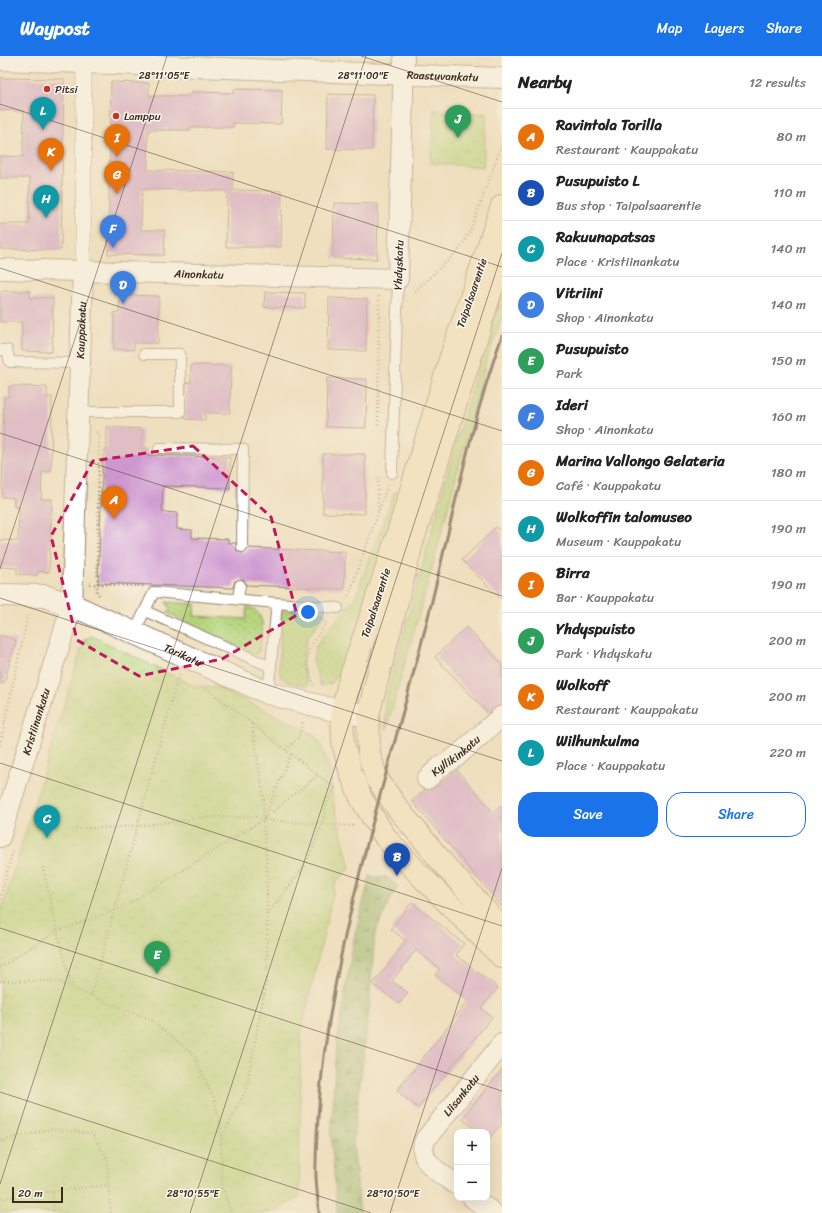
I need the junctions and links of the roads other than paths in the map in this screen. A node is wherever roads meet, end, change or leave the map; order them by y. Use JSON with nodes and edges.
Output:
{"nodes":[{"id":1,"x":0,"y":60,"type":"edge"},
{"id":2,"x":84,"y":60,"type":"edge"},
{"id":3,"x":403,"y":65,"type":"edge"},
{"id":4,"x":502,"y":78,"type":"edge"},
{"id":5,"x":502,"y":206,"type":"edge"},
{"id":6,"x":502,"y":256,"type":"edge"},
{"id":7,"x":0,"y":269,"type":"edge"},
{"id":8,"x":83,"y":270,"type":"junction"},
{"id":9,"x":407,"y":282,"type":"junction"},
{"id":10,"x":0,"y":350,"type":"edge"},
{"id":11,"x":144,"y":354,"type":"dead end"},
{"id":12,"x":80,"y":363,"type":"junction"},
{"id":13,"x":78,"y":412,"type":"junction"},
{"id":14,"x":159,"y":448,"type":"dead end"},
{"id":15,"x":392,"y":473,"type":"dead end"},
{"id":16,"x":242,"y":548,"type":"dead end"},
{"id":17,"x":240,"y":585,"type":"dead end"},
{"id":18,"x":0,"y":595,"type":"edge"},
{"id":19,"x":238,"y":599,"type":"junction"},
{"id":20,"x":277,"y":603,"type":"junction"},
{"id":21,"x":72,"y":605,"type":"junction"},
{"id":22,"x":338,"y":608,"type":"dead end"},
{"id":23,"x":145,"y":611,"type":"junction"},
{"id":24,"x":134,"y":633,"type":"junction"},
{"id":25,"x":271,"y":667,"type":"junction"},
{"id":26,"x":268,"y":693,"type":"junction"},
{"id":27,"x":342,"y":712,"type":"junction"},
{"id":28,"x":368,"y":715,"type":"junction"},
{"id":29,"x":502,"y":716,"type":"edge"},
{"id":30,"x":427,"y":780,"type":"dead end"},
{"id":31,"x":5,"y":831,"type":"edge"},
{"id":32,"x":502,"y":928,"type":"edge"},
{"id":33,"x":502,"y":957,"type":"edge"},
{"id":34,"x":502,"y":1044,"type":"edge"},
{"id":35,"x":454,"y":1184,"type":"edge"},
{"id":36,"x":477,"y":1201,"type":"edge"},
{"id":37,"x":493,"y":1213,"type":"edge"}],
"edges":[{"from":1,"to":2,"type":"street","name":"Raastuvankatu"},
{"from":2,"to":3,"type":"street","name":"Raastuvankatu"},
{"from":2,"to":8,"type":"street","name":"Kauppakatu"},
{"from":3,"to":4,"type":"street","name":"Raastuvankatu"},
{"from":3,"to":9,"type":"street","name":"Yhdyskatu"},
{"from":5,"to":27,"type":"main road","name":"Taipalsaarentie"},
{"from":6,"to":28,"type":"main road","name":"Taipalsaarentie"},
{"from":7,"to":8,"type":"street","name":"Ainonkatu"},
{"from":8,"to":9,"type":"street","name":"Ainonkatu"},
{"from":8,"to":12,"type":"street","name":"Kauppakatu"},
{"from":9,"to":15,"type":"lane","name":"Yhdyskatu"},
{"from":10,"to":12,"type":"lane"},
{"from":11,"to":13,"type":"lane"},
{"from":12,"to":13,"type":"street","name":"Kauppakatu"},
{"from":13,"to":21,"type":"street","name":"Kauppakatu"},
{"from":14,"to":16,"type":"lane"},
{"from":17,"to":19,"type":"lane"},
{"from":18,"to":21,"type":"street","name":"Torikatu"},
{"from":19,"to":20,"type":"lane"},
{"from":19,"to":23,"type":"lane"},
{"from":20,"to":22,"type":"lane"},
{"from":20,"to":25,"type":"lane"},
{"from":21,"to":24,"type":"street","name":"Torikatu"},
{"from":21,"to":31,"type":"street","name":"Kristiinankatu"},
{"from":23,"to":24,"type":"lane"},
{"from":23,"to":25,"type":"lane"},
{"from":24,"to":26,"type":"street","name":"Torikatu"},
{"from":25,"to":26,"type":"lane"},
{"from":26,"to":27,"type":"street","name":"Torikatu"},
{"from":27,"to":28,"type":"street","name":"Torikatu"},
{"from":27,"to":33,"type":"main road","name":"Taipalsaarentie"},
{"from":28,"to":32,"type":"main road","name":"Taipalsaarentie"},
{"from":29,"to":30,"type":"street","name":"Kyllikinkatu"},
{"from":34,"to":35,"type":"street","name":"Liisankatu"},
{"from":36,"to":37,"type":"street"}]}
